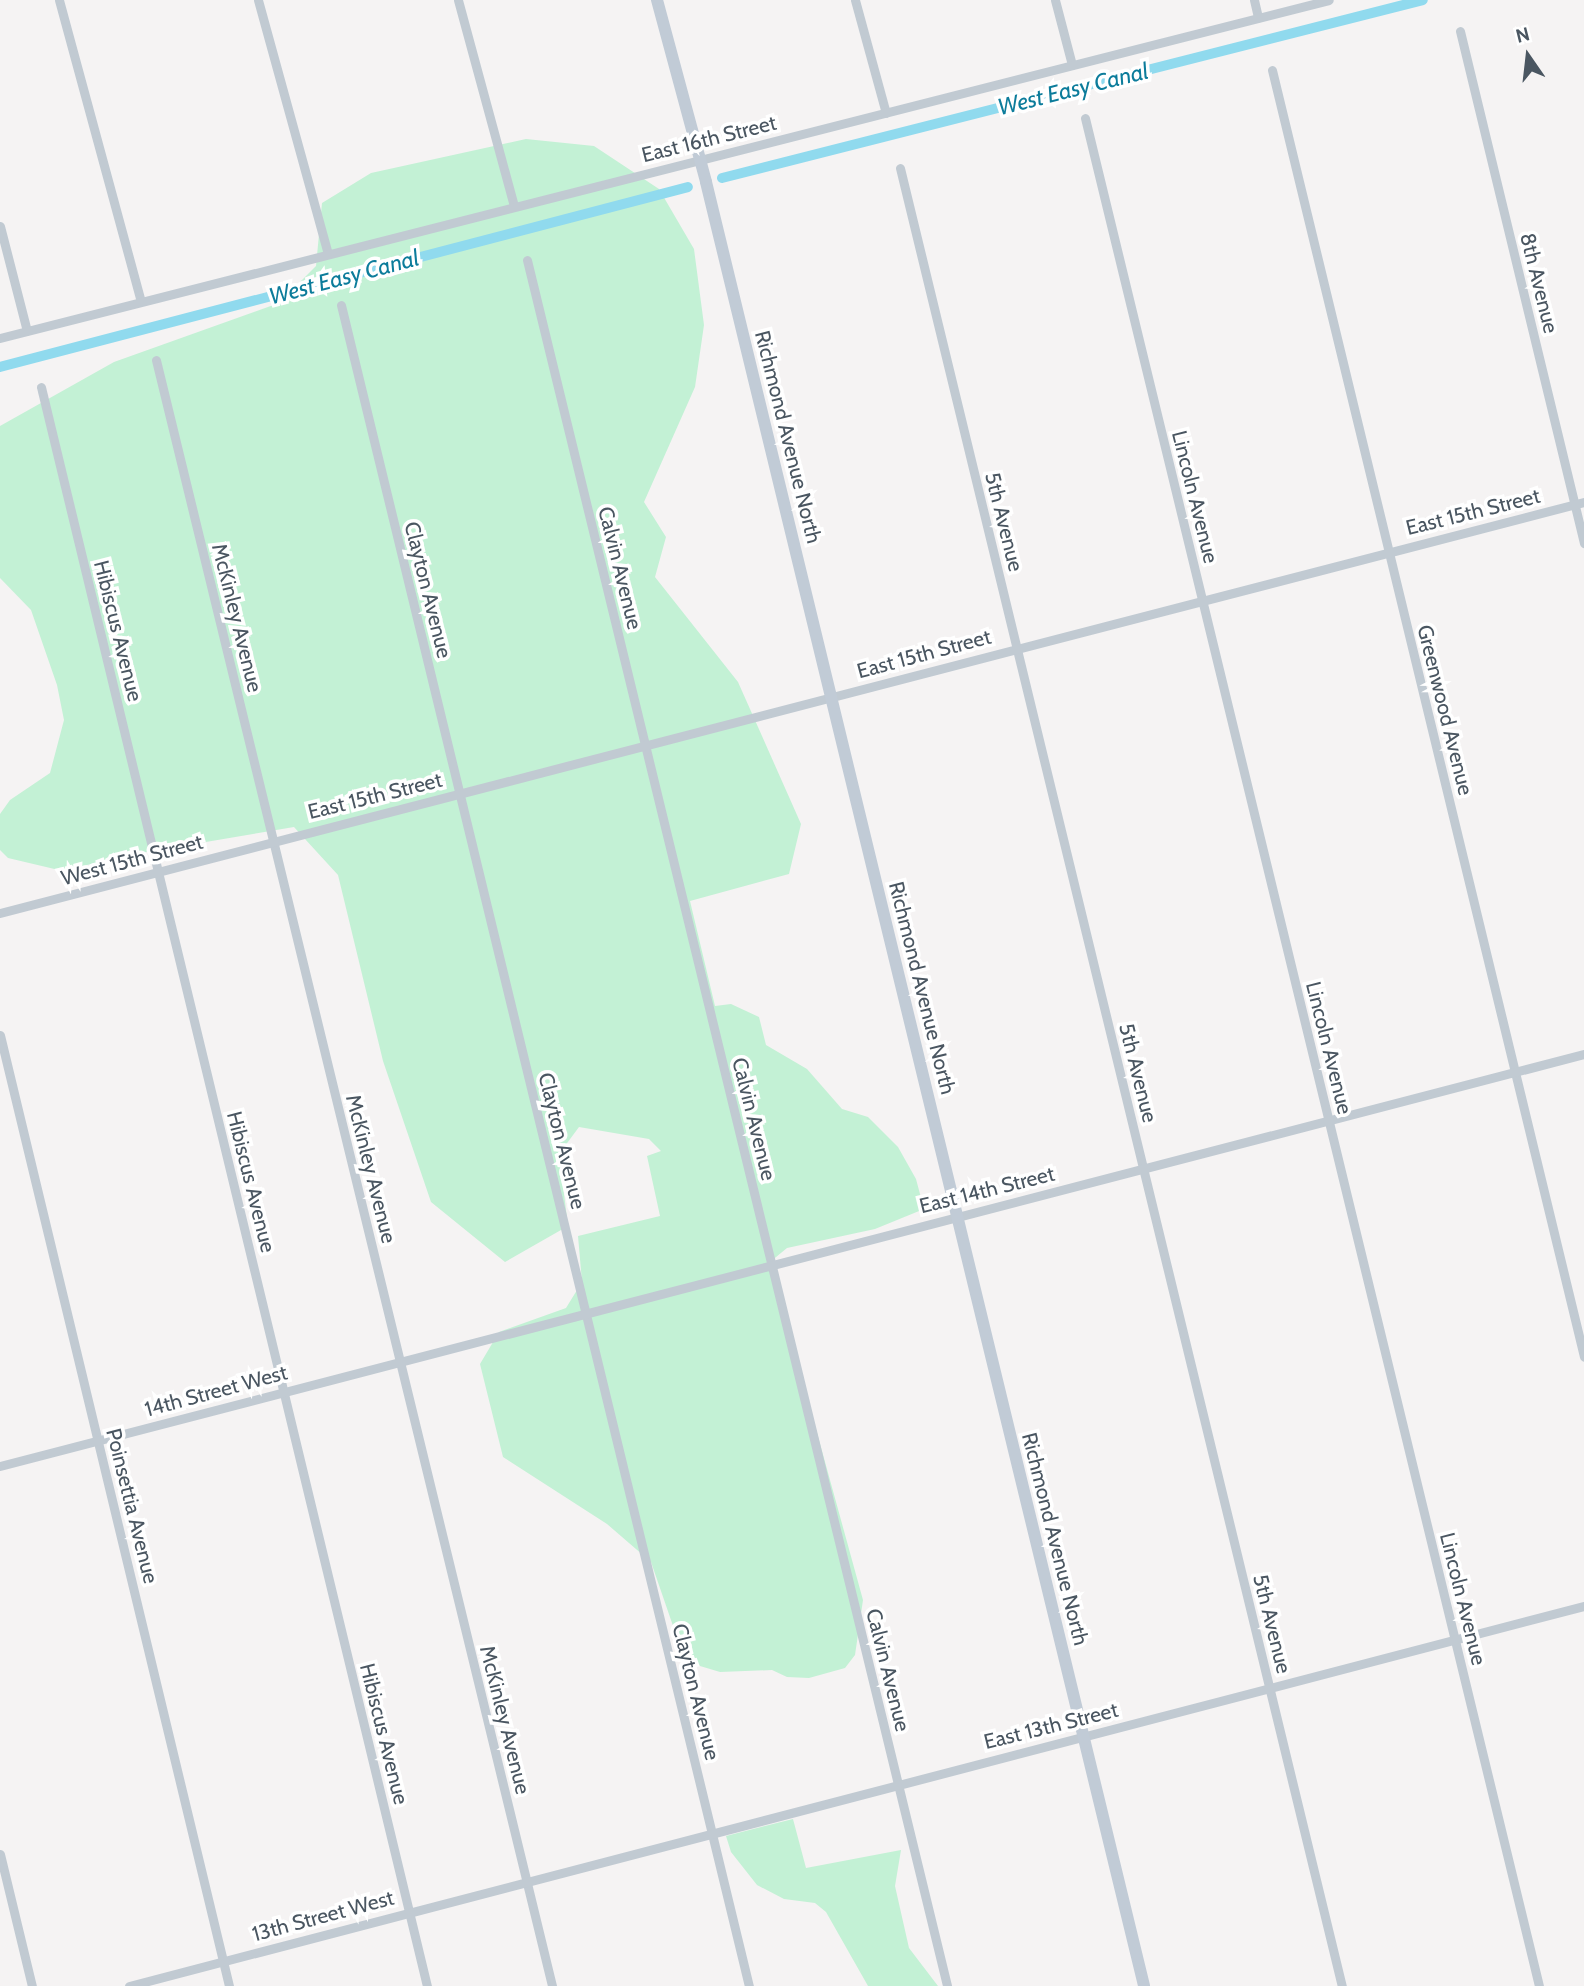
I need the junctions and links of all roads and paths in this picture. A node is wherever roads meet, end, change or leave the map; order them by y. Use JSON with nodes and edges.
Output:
{"nodes":[{"id":1,"x":59,"y":0,"type":"edge"},
{"id":2,"x":258,"y":0,"type":"edge"},
{"id":3,"x":458,"y":0,"type":"edge"},
{"id":4,"x":657,"y":0,"type":"edge"},
{"id":5,"x":855,"y":0,"type":"edge"},
{"id":6,"x":1055,"y":0,"type":"edge"},
{"id":7,"x":1254,"y":0,"type":"edge"},
{"id":8,"x":1329,"y":0,"type":"edge"},
{"id":9,"x":1258,"y":18,"type":"junction"},
{"id":10,"x":1460,"y":31,"type":"dead end"},
{"id":11,"x":1072,"y":65,"type":"junction"},
{"id":12,"x":1272,"y":70,"type":"dead end"},
{"id":13,"x":886,"y":113,"type":"junction"},
{"id":14,"x":1085,"y":118,"type":"dead end"},
{"id":15,"x":700,"y":159,"type":"junction"},
{"id":16,"x":900,"y":168,"type":"dead end"},
{"id":17,"x":514,"y":206,"type":"junction"},
{"id":18,"x":0,"y":226,"type":"edge"},
{"id":19,"x":328,"y":254,"type":"junction"},
{"id":20,"x":527,"y":260,"type":"dead end"},
{"id":21,"x":141,"y":301,"type":"junction"},
{"id":22,"x":341,"y":305,"type":"dead end"},
{"id":23,"x":27,"y":331,"type":"junction"},
{"id":24,"x":0,"y":338,"type":"edge"},
{"id":25,"x":156,"y":360,"type":"dead end"},
{"id":26,"x":41,"y":387,"type":"dead end"},
{"id":27,"x":1579,"y":503,"type":"edge"},
{"id":28,"x":1584,"y":543,"type":"edge"},
{"id":29,"x":1388,"y":552,"type":"junction"},
{"id":30,"x":1202,"y":601,"type":"junction"},
{"id":31,"x":1017,"y":648,"type":"junction"},
{"id":32,"x":831,"y":697,"type":"junction"},
{"id":33,"x":645,"y":745,"type":"junction"},
{"id":34,"x":459,"y":793,"type":"junction"},
{"id":35,"x":273,"y":840,"type":"junction"},
{"id":36,"x":158,"y":871,"type":"junction"},
{"id":37,"x":0,"y":913,"type":"edge"},
{"id":38,"x":0,"y":1035,"type":"edge"},
{"id":39,"x":1584,"y":1054,"type":"edge"},
{"id":40,"x":1515,"y":1072,"type":"junction"},
{"id":41,"x":1328,"y":1120,"type":"junction"},
{"id":42,"x":1143,"y":1168,"type":"junction"},
{"id":43,"x":957,"y":1216,"type":"junction"},
{"id":44,"x":771,"y":1264,"type":"junction"},
{"id":45,"x":586,"y":1312,"type":"junction"},
{"id":46,"x":1584,"y":1357,"type":"edge"},
{"id":47,"x":400,"y":1360,"type":"junction"},
{"id":48,"x":283,"y":1391,"type":"junction"},
{"id":49,"x":98,"y":1440,"type":"junction"},
{"id":50,"x":0,"y":1466,"type":"edge"},
{"id":51,"x":1584,"y":1606,"type":"edge"},
{"id":52,"x":1455,"y":1640,"type":"junction"},
{"id":53,"x":1269,"y":1688,"type":"junction"},
{"id":54,"x":1083,"y":1736,"type":"junction"},
{"id":55,"x":898,"y":1784,"type":"junction"},
{"id":56,"x":712,"y":1832,"type":"junction"},
{"id":57,"x":0,"y":1854,"type":"edge"},
{"id":58,"x":526,"y":1881,"type":"junction"},
{"id":59,"x":409,"y":1911,"type":"junction"},
{"id":60,"x":223,"y":1961,"type":"junction"},
{"id":61,"x":32,"y":1986,"type":"edge"},
{"id":62,"x":129,"y":1986,"type":"edge"},
{"id":63,"x":229,"y":1986,"type":"edge"},
{"id":64,"x":427,"y":1986,"type":"edge"},
{"id":65,"x":552,"y":1986,"type":"edge"},
{"id":66,"x":749,"y":1986,"type":"edge"},
{"id":67,"x":947,"y":1986,"type":"edge"},
{"id":68,"x":1144,"y":1986,"type":"edge"},
{"id":69,"x":1342,"y":1986,"type":"edge"},
{"id":70,"x":1539,"y":1986,"type":"edge"}],
"edges":[{"from":1,"to":21,"type":"street"},
{"from":2,"to":19,"type":"street"},
{"from":3,"to":17,"type":"street"},
{"from":4,"to":15,"type":"street","name":"Richmond Avenue North"},
{"from":5,"to":13,"type":"street"},
{"from":6,"to":11,"type":"street"},
{"from":7,"to":9,"type":"street"},
{"from":8,"to":9,"type":"street","name":"East 16th Street"},
{"from":9,"to":11,"type":"street","name":"East 16th Street"},
{"from":10,"to":27,"type":"street","name":"8th Avenue"},
{"from":11,"to":13,"type":"street","name":"East 16th Street"},
{"from":12,"to":29,"type":"street","name":"Greenwood Avenue"},
{"from":13,"to":15,"type":"street","name":"East 16th Street"},
{"from":14,"to":30,"type":"street","name":"Lincoln Avenue"},
{"from":15,"to":17,"type":"street","name":"East 16th Street"},
{"from":15,"to":32,"type":"street","name":"Richmond Avenue North"},
{"from":16,"to":31,"type":"street","name":"5th Avenue"},
{"from":17,"to":19,"type":"street","name":"East 16th Street"},
{"from":18,"to":23,"type":"street"},
{"from":19,"to":21,"type":"street","name":"East 16th Street"},
{"from":20,"to":33,"type":"street","name":"Calvin Avenue"},
{"from":21,"to":23,"type":"street","name":"East 16th Street"},
{"from":22,"to":34,"type":"street","name":"Clayton Avenue"},
{"from":23,"to":24,"type":"street","name":"East 16th Street"},
{"from":25,"to":35,"type":"street","name":"McKinley Avenue"},
{"from":26,"to":36,"type":"street","name":"Hibiscus Avenue"},
{"from":27,"to":28,"type":"street","name":"8th Avenue"},
{"from":27,"to":29,"type":"street","name":"East 15th Street"},
{"from":29,"to":30,"type":"street","name":"East 15th Street"},
{"from":29,"to":40,"type":"street","name":"Greenwood Avenue"},
{"from":30,"to":31,"type":"street","name":"East 15th Street"},
{"from":30,"to":41,"type":"street","name":"Lincoln Avenue"},
{"from":31,"to":32,"type":"street","name":"East 15th Street"},
{"from":31,"to":42,"type":"street","name":"5th Avenue"},
{"from":32,"to":33,"type":"street","name":"East 15th Street"},
{"from":32,"to":43,"type":"street","name":"Richmond Avenue North"},
{"from":33,"to":34,"type":"street","name":"East 15th Street"},
{"from":33,"to":44,"type":"street","name":"Calvin Avenue"},
{"from":34,"to":35,"type":"street","name":"East 15th Street"},
{"from":34,"to":45,"type":"street","name":"Clayton Avenue"},
{"from":35,"to":36,"type":"street","name":"West 15th Street"},
{"from":35,"to":47,"type":"street","name":"McKinley Avenue"},
{"from":36,"to":37,"type":"street","name":"West 15th Street"},
{"from":36,"to":48,"type":"street","name":"Hibiscus Avenue"},
{"from":38,"to":49,"type":"street","name":"Poinsettia Avenue"},
{"from":39,"to":40,"type":"street","name":"East 14th Street"},
{"from":40,"to":41,"type":"street","name":"East 14th Street"},
{"from":40,"to":46,"type":"street","name":"Greenwood Avenue"},
{"from":41,"to":42,"type":"street","name":"East 14th Street"},
{"from":41,"to":52,"type":"street","name":"Lincoln Avenue"},
{"from":42,"to":43,"type":"street","name":"East 14th Street"},
{"from":42,"to":53,"type":"street","name":"5th Avenue"},
{"from":43,"to":44,"type":"street","name":"East 14th Street"},
{"from":43,"to":54,"type":"street","name":"Richmond Avenue North"},
{"from":44,"to":45,"type":"street","name":"East 14th Street"},
{"from":44,"to":55,"type":"street","name":"Calvin Avenue"},
{"from":45,"to":47,"type":"street","name":"East 14th Street"},
{"from":45,"to":56,"type":"street","name":"Clayton Avenue"},
{"from":47,"to":48,"type":"street","name":"14th Street West"},
{"from":47,"to":58,"type":"street","name":"McKinley Avenue"},
{"from":48,"to":49,"type":"street","name":"14th Street West"},
{"from":48,"to":59,"type":"street","name":"Hibiscus Avenue"},
{"from":49,"to":50,"type":"street","name":"14th Street West"},
{"from":49,"to":60,"type":"street","name":"Poinsettia Avenue"},
{"from":51,"to":52,"type":"street","name":"East 13th Street"},
{"from":52,"to":53,"type":"street","name":"East 13th Street"},
{"from":52,"to":70,"type":"street","name":"Lincoln Avenue"},
{"from":53,"to":54,"type":"street","name":"East 13th Street"},
{"from":53,"to":69,"type":"street","name":"5th Avenue"},
{"from":54,"to":55,"type":"street","name":"East 13th Street"},
{"from":54,"to":68,"type":"street","name":"Richmond Avenue North"},
{"from":55,"to":56,"type":"street","name":"East 13th Street"},
{"from":55,"to":67,"type":"street","name":"Calvin Avenue"},
{"from":56,"to":58,"type":"street","name":"East 13th Street"},
{"from":56,"to":66,"type":"street","name":"Clayton Avenue"},
{"from":57,"to":61,"type":"street"},
{"from":58,"to":59,"type":"street","name":"13th Street West"},
{"from":58,"to":65,"type":"street","name":"McKinley Avenue"},
{"from":59,"to":60,"type":"street","name":"13th Street West"},
{"from":59,"to":64,"type":"street","name":"Hibiscus Avenue"},
{"from":60,"to":62,"type":"street","name":"13th Street West"},
{"from":60,"to":63,"type":"street","name":"Poinsettia Avenue"}]}
